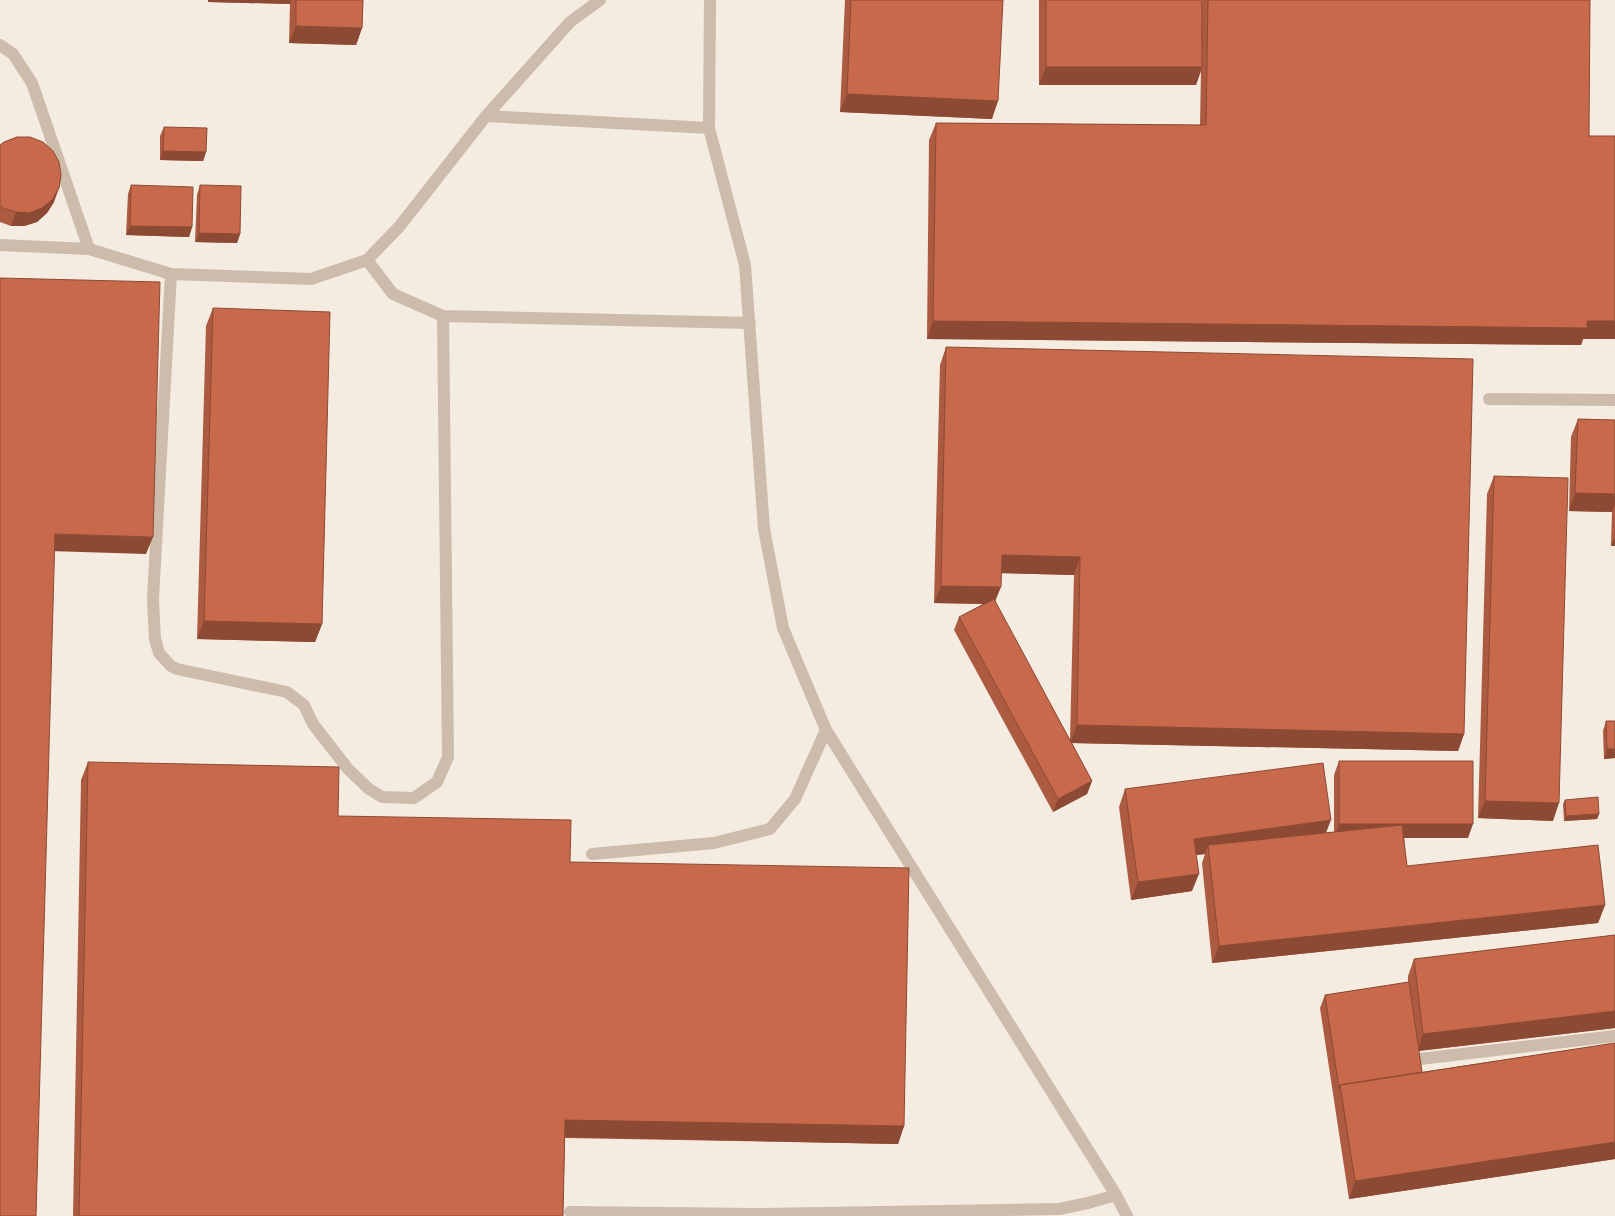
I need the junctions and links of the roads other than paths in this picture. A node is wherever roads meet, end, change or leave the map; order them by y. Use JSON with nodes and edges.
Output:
{"nodes":[{"id":1,"x":600,"y":0,"type":"edge"},
{"id":2,"x":710,"y":0,"type":"edge"},
{"id":3,"x":0,"y":45,"type":"edge"},
{"id":4,"x":486,"y":116,"type":"junction"},
{"id":5,"x":709,"y":128,"type":"junction"},
{"id":6,"x":0,"y":245,"type":"edge"},
{"id":7,"x":89,"y":249,"type":"junction"},
{"id":8,"x":366,"y":260,"type":"junction"},
{"id":9,"x":171,"y":274,"type":"junction"},
{"id":10,"x":443,"y":316,"type":"junction"},
{"id":11,"x":750,"y":323,"type":"junction"},
{"id":12,"x":1489,"y":399,"type":"dead end"},
{"id":13,"x":1615,"y":400,"type":"edge"},
{"id":14,"x":826,"y":730,"type":"junction"},
{"id":15,"x":592,"y":854,"type":"dead end"},
{"id":16,"x":1615,"y":1036,"type":"edge"},
{"id":17,"x":1420,"y":1058,"type":"edge"},
{"id":18,"x":1116,"y":1195,"type":"junction"},
{"id":19,"x":570,"y":1212,"type":"dead end"},
{"id":20,"x":1127,"y":1216,"type":"edge"}],
"edges":[{"from":1,"to":4,"type":"lane"},
{"from":2,"to":5,"type":"lane"},
{"from":3,"to":7,"type":"lane"},
{"from":4,"to":5,"type":"lane"},
{"from":4,"to":8,"type":"lane"},
{"from":5,"to":11,"type":"lane"},
{"from":6,"to":7,"type":"lane"},
{"from":7,"to":9,"type":"lane"},
{"from":8,"to":9,"type":"lane"},
{"from":8,"to":10,"type":"lane"},
{"from":9,"to":10,"type":"lane"},
{"from":10,"to":11,"type":"lane"},
{"from":11,"to":14,"type":"lane"},
{"from":12,"to":13,"type":"lane"},
{"from":14,"to":15,"type":"lane"},
{"from":14,"to":18,"type":"lane"},
{"from":16,"to":17,"type":"lane"},
{"from":18,"to":19,"type":"lane"},
{"from":18,"to":20,"type":"lane"}]}
